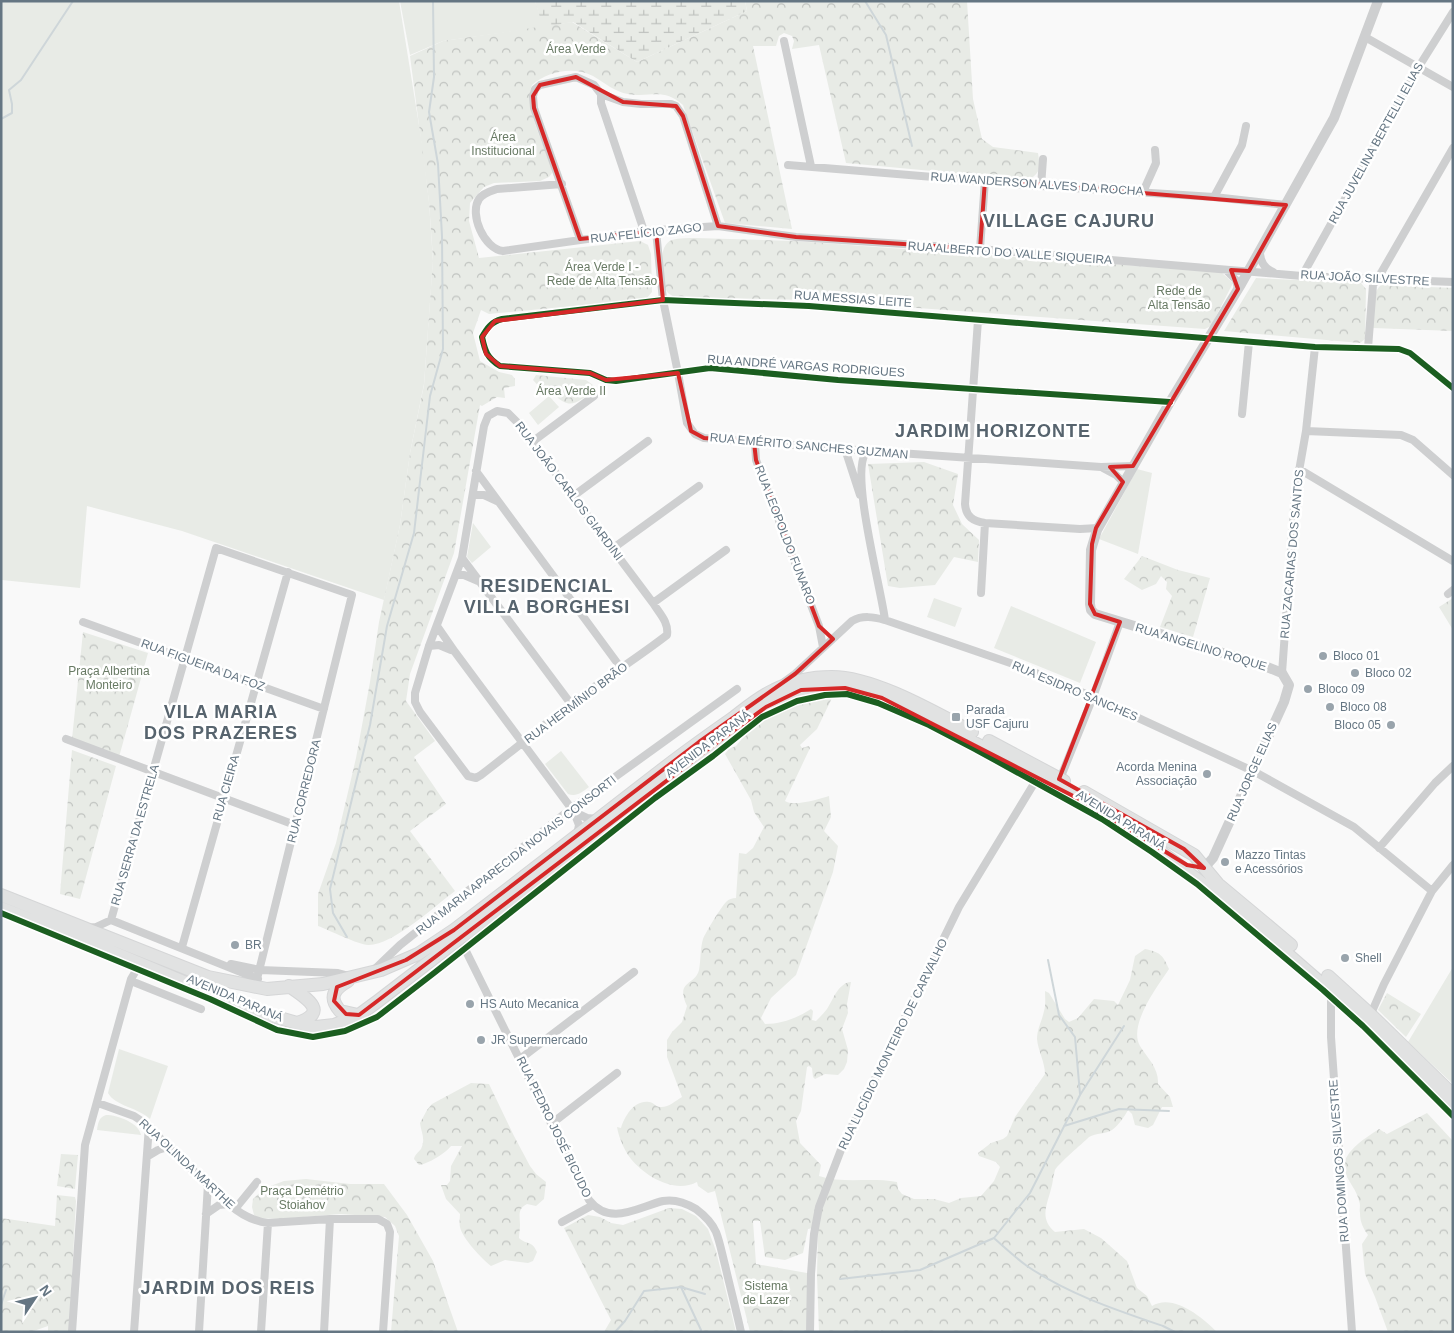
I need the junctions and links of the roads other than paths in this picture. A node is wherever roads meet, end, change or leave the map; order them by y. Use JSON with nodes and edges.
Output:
{"nodes":[{"id":1,"x":1378,"y":1,"type":"edge"},
{"id":2,"x":1453,"y":12,"type":"edge"},
{"id":3,"x":1365,"y":37,"type":"junction"},
{"id":4,"x":784,"y":41,"type":"dead end"},
{"id":5,"x":1418,"y":68,"type":"junction"},
{"id":6,"x":1453,"y":87,"type":"edge"},
{"id":7,"x":601,"y":94,"type":"junction"},
{"id":8,"x":1246,"y":126,"type":"dead end"},
{"id":9,"x":1453,"y":148,"type":"edge"},
{"id":10,"x":1155,"y":150,"type":"dead end"},
{"id":11,"x":1044,"y":159,"type":"dead end"},
{"id":12,"x":788,"y":165,"type":"dead end"},
{"id":13,"x":811,"y":166,"type":"junction"},
{"id":14,"x":985,"y":180,"type":"junction"},
{"id":15,"x":562,"y":184,"type":"junction"},
{"id":16,"x":1041,"y":186,"type":"junction"},
{"id":17,"x":1143,"y":192,"type":"junction"},
{"id":18,"x":1214,"y":197,"type":"junction"},
{"id":19,"x":1286,"y":205,"type":"junction"},
{"id":20,"x":718,"y":226,"type":"junction"},
{"id":21,"x":644,"y":231,"type":"junction"},
{"id":22,"x":656,"y":231,"type":"junction"},
{"id":23,"x":796,"y":237,"type":"joint"},
{"id":24,"x":580,"y":239,"type":"junction"},
{"id":25,"x":980,"y":249,"type":"junction"},
{"id":26,"x":1260,"y":252,"type":"junction"},
{"id":27,"x":1224,"y":269,"type":"junction"},
{"id":28,"x":1249,"y":271,"type":"junction"},
{"id":29,"x":1277,"y":274,"type":"junction"},
{"id":30,"x":1302,"y":276,"type":"junction"},
{"id":31,"x":1376,"y":279,"type":"junction"},
{"id":32,"x":1453,"y":282,"type":"edge"},
{"id":33,"x":1238,"y":289,"type":"junction"},
{"id":34,"x":663,"y":300,"type":"junction"},
{"id":35,"x":978,"y":320,"type":"junction"},
{"id":36,"x":495,"y":321,"type":"joint"},
{"id":37,"x":1209,"y":338,"type":"junction"},
{"id":38,"x":1249,"y":342,"type":"junction"},
{"id":39,"x":1315,"y":347,"type":"junction"},
{"id":40,"x":1368,"y":348,"type":"junction"},
{"id":41,"x":678,"y":373,"type":"junction"},
{"id":42,"x":973,"y":388,"type":"junction"},
{"id":43,"x":1453,"y":388,"type":"edge"},
{"id":44,"x":594,"y":396,"type":"dead end"},
{"id":45,"x":1170,"y":402,"type":"junction"},
{"id":46,"x":1242,"y":414,"type":"dead end"},
{"id":47,"x":1306,"y":431,"type":"junction"},
{"id":48,"x":648,"y":441,"type":"dead end"},
{"id":49,"x":532,"y":442,"type":"junction"},
{"id":50,"x":755,"y":443,"type":"junction"},
{"id":51,"x":845,"y":449,"type":"junction"},
{"id":52,"x":870,"y":452,"type":"junction"},
{"id":53,"x":968,"y":458,"type":"junction"},
{"id":54,"x":1132,"y":466,"type":"junction"},
{"id":55,"x":1101,"y":467,"type":"junction"},
{"id":56,"x":1299,"y":468,"type":"junction"},
{"id":57,"x":476,"y":471,"type":"junction"},
{"id":58,"x":1453,"y":475,"type":"edge"},
{"id":59,"x":1123,"y":482,"type":"junction"},
{"id":60,"x":699,"y":486,"type":"dead end"},
{"id":61,"x":473,"y":495,"type":"junction"},
{"id":62,"x":572,"y":497,"type":"junction"},
{"id":63,"x":499,"y":502,"type":"junction"},
{"id":64,"x":863,"y":503,"type":"junction"},
{"id":65,"x":985,"y":523,"type":"junction"},
{"id":66,"x":1096,"y":533,"type":"junction"},
{"id":67,"x":612,"y":549,"type":"junction"},
{"id":68,"x":726,"y":550,"type":"dead end"},
{"id":69,"x":462,"y":558,"type":"junction"},
{"id":70,"x":1453,"y":561,"type":"edge"},
{"id":71,"x":288,"y":572,"type":"junction"},
{"id":72,"x":457,"y":576,"type":"junction"},
{"id":73,"x":480,"y":581,"type":"junction"},
{"id":74,"x":981,"y":593,"type":"dead end"},
{"id":75,"x":653,"y":603,"type":"junction"},
{"id":76,"x":885,"y":620,"type":"junction"},
{"id":77,"x":82,"y":622,"type":"dead end"},
{"id":78,"x":1120,"y":622,"type":"junction"},
{"id":79,"x":437,"y":626,"type":"junction"},
{"id":80,"x":819,"y":626,"type":"junction"},
{"id":81,"x":668,"y":629,"type":"joint"},
{"id":82,"x":839,"y":633,"type":"junction"},
{"id":83,"x":429,"y":646,"type":"junction"},
{"id":84,"x":823,"y":647,"type":"junction"},
{"id":85,"x":455,"y":652,"type":"junction"},
{"id":86,"x":185,"y":659,"type":"junction"},
{"id":87,"x":621,"y":668,"type":"junction"},
{"id":88,"x":1282,"y":673,"type":"junction"},
{"id":89,"x":256,"y":684,"type":"junction"},
{"id":90,"x":737,"y":689,"type":"dead end"},
{"id":91,"x":772,"y":691,"type":"junction"},
{"id":92,"x":1093,"y":697,"type":"junction"},
{"id":93,"x":571,"y":704,"type":"junction"},
{"id":94,"x":324,"y":709,"type":"junction"},
{"id":95,"x":66,"y":739,"type":"dead end"},
{"id":96,"x":522,"y":744,"type":"junction"},
{"id":97,"x":1453,"y":766,"type":"edge"},
{"id":98,"x":1252,"y":771,"type":"junction"},
{"id":99,"x":153,"y":772,"type":"junction"},
{"id":100,"x":1038,"y":777,"type":"junction"},
{"id":101,"x":1060,"y":779,"type":"junction"},
{"id":102,"x":224,"y":798,"type":"junction"},
{"id":103,"x":573,"y":810,"type":"junction"},
{"id":104,"x":600,"y":818,"type":"junction"},
{"id":105,"x":295,"y":825,"type":"junction"},
{"id":106,"x":576,"y":837,"type":"junction"},
{"id":107,"x":1141,"y":838,"type":"junction"},
{"id":108,"x":1379,"y":848,"type":"junction"},
{"id":109,"x":1453,"y":865,"type":"edge"},
{"id":110,"x":1204,"y":868,"type":"junction"},
{"id":111,"x":1432,"y":891,"type":"junction"},
{"id":112,"x":1,"y":895,"type":"edge"},
{"id":113,"x":1,"y":908,"type":"edge"},
{"id":114,"x":111,"y":920,"type":"junction"},
{"id":115,"x":83,"y":928,"type":"junction"},
{"id":116,"x":460,"y":939,"type":"junction"},
{"id":117,"x":182,"y":947,"type":"junction"},
{"id":118,"x":124,"y":957,"type":"junction"},
{"id":119,"x":214,"y":961,"type":"junction"},
{"id":120,"x":146,"y":966,"type":"junction"},
{"id":121,"x":260,"y":970,"type":"junction"},
{"id":122,"x":372,"y":972,"type":"junction"},
{"id":123,"x":634,"y":972,"type":"dead end"},
{"id":124,"x":355,"y":977,"type":"junction"},
{"id":125,"x":131,"y":980,"type":"junction"},
{"id":126,"x":256,"y":983,"type":"junction"},
{"id":127,"x":289,"y":986,"type":"junction"},
{"id":128,"x":1331,"y":990,"type":"junction"},
{"id":129,"x":200,"y":1010,"type":"dead end"},
{"id":130,"x":359,"y":1015,"type":"junction"},
{"id":131,"x":1369,"y":1020,"type":"junction"},
{"id":132,"x":297,"y":1023,"type":"junction"},
{"id":133,"x":520,"y":1059,"type":"junction"},
{"id":134,"x":618,"y":1073,"type":"dead end"},
{"id":135,"x":1453,"y":1095,"type":"edge"},
{"id":136,"x":98,"y":1103,"type":"junction"},
{"id":137,"x":1453,"y":1108,"type":"edge"},
{"id":138,"x":551,"y":1124,"type":"junction"},
{"id":139,"x":150,"y":1126,"type":"junction"},
{"id":140,"x":168,"y":1147,"type":"junction"},
{"id":141,"x":148,"y":1156,"type":"junction"},
{"id":142,"x":257,"y":1182,"type":"dead end"},
{"id":143,"x":208,"y":1184,"type":"junction"},
{"id":144,"x":593,"y":1205,"type":"junction"},
{"id":145,"x":232,"y":1207,"type":"junction"},
{"id":146,"x":206,"y":1214,"type":"junction"},
{"id":147,"x":330,"y":1219,"type":"junction"},
{"id":148,"x":562,"y":1222,"type":"dead end"},
{"id":149,"x":268,"y":1223,"type":"junction"},
{"id":150,"x":72,"y":1332,"type":"edge"},
{"id":151,"x":134,"y":1332,"type":"edge"},
{"id":152,"x":198,"y":1332,"type":"edge"},
{"id":153,"x":261,"y":1332,"type":"edge"},
{"id":154,"x":324,"y":1332,"type":"edge"},
{"id":155,"x":384,"y":1332,"type":"edge"},
{"id":156,"x":741,"y":1332,"type":"edge"},
{"id":157,"x":810,"y":1332,"type":"edge"},
{"id":158,"x":1352,"y":1332,"type":"edge"}],
"edges":[{"from":1,"to":3,"type":"street"},
{"from":2,"to":5,"type":"street","name":"RUA JUVELINA BERTELLI ELIAS"},
{"from":3,"to":5,"type":"street"},
{"from":3,"to":19,"type":"street"},
{"from":4,"to":13,"type":"street"},
{"from":5,"to":6,"type":"street"},
{"from":5,"to":30,"type":"street","name":"RUA JUVELINA BERTELLI ELIAS"},
{"from":7,"to":15,"type":"street"},
{"from":7,"to":20,"type":"street"},
{"from":7,"to":21,"type":"street"},
{"from":8,"to":18,"type":"street"},
{"from":9,"to":31,"type":"street"},
{"from":10,"to":17,"type":"street"},
{"from":11,"to":16,"type":"street"},
{"from":12,"to":13,"type":"street","name":"RUA WANDERSON ALVES DA ROCHA"},
{"from":13,"to":14,"type":"street","name":"RUA WANDERSON ALVES DA ROCHA"},
{"from":14,"to":16,"type":"street","name":"RUA WANDERSON ALVES DA ROCHA"},
{"from":14,"to":25,"type":"street"},
{"from":15,"to":24,"type":"street"},
{"from":15,"to":24,"type":"street","name":"RUA FELÍCIO ZAGO"},
{"from":16,"to":17,"type":"street","name":"RUA WANDERSON ALVES DA ROCHA"},
{"from":17,"to":18,"type":"street","name":"RUA WANDERSON ALVES DA ROCHA"},
{"from":18,"to":19,"type":"street","name":"RUA WANDERSON ALVES DA ROCHA"},
{"from":19,"to":26,"type":"street"},
{"from":20,"to":22,"type":"street","name":"RUA FELÍCIO ZAGO"},
{"from":20,"to":23,"type":"street","name":"RUA FELÍCIO ZAGO"},
{"from":21,"to":22,"type":"street","name":"RUA FELÍCIO ZAGO"},
{"from":21,"to":24,"type":"street","name":"RUA FELÍCIO ZAGO"},
{"from":22,"to":34,"type":"street","name":"RUA EMÉRITO SANCHES GUZMAN"},
{"from":23,"to":25,"type":"street","name":"RUA ALBERTO DO VALLE SIQUEIRA"},
{"from":25,"to":27,"type":"street","name":"RUA ALBERTO DO VALLE SIQUEIRA"},
{"from":26,"to":28,"type":"street"},
{"from":26,"to":29,"type":"street"},
{"from":27,"to":28,"type":"street","name":"RUA ALBERTO DO VALLE SIQUEIRA"},
{"from":27,"to":33,"type":"street"},
{"from":28,"to":29,"type":"street","name":"RUA JOÃO SILVESTRE"},
{"from":28,"to":33,"type":"street"},
{"from":29,"to":30,"type":"street","name":"RUA JOÃO SILVESTRE"},
{"from":30,"to":31,"type":"street","name":"RUA JOÃO SILVESTRE"},
{"from":31,"to":32,"type":"street","name":"RUA JOÃO SILVESTRE"},
{"from":31,"to":40,"type":"street"},
{"from":33,"to":37,"type":"street"},
{"from":34,"to":35,"type":"street","name":"RUA MESSIAS LEITE"},
{"from":34,"to":36,"type":"street","name":"RUA MESSIAS LEITE"},
{"from":34,"to":41,"type":"street","name":"RUA EMÉRITO SANCHES GUZMAN"},
{"from":35,"to":37,"type":"street","name":"RUA MESSIAS LEITE"},
{"from":35,"to":42,"type":"street"},
{"from":36,"to":41,"type":"street","name":"RUA ANDRÉ VARGAS RODRIGUES"},
{"from":37,"to":38,"type":"street","name":"RUA MESSIAS LEITE"},
{"from":37,"to":45,"type":"street"},
{"from":38,"to":39,"type":"street","name":"RUA MESSIAS LEITE"},
{"from":38,"to":46,"type":"street"},
{"from":39,"to":40,"type":"street","name":"RUA MESSIAS LEITE"},
{"from":39,"to":47,"type":"street","name":"RUA ZACARIAS DOS SANTOS"},
{"from":40,"to":43,"type":"street","name":"RUA MESSIAS LEITE"},
{"from":41,"to":42,"type":"street","name":"RUA ANDRÉ VARGAS RODRIGUES"},
{"from":41,"to":50,"type":"street","name":"RUA EMÉRITO SANCHES GUZMAN"},
{"from":42,"to":45,"type":"street","name":"RUA ANDRÉ VARGAS RODRIGUES"},
{"from":42,"to":53,"type":"street"},
{"from":44,"to":49,"type":"street"},
{"from":45,"to":54,"type":"street"},
{"from":47,"to":56,"type":"street","name":"RUA ZACARIAS DOS SANTOS"},
{"from":47,"to":58,"type":"street"},
{"from":48,"to":62,"type":"street"},
{"from":49,"to":57,"type":"street","name":"RUA JOÃO CARLOS GIARDINI"},
{"from":49,"to":62,"type":"street","name":"RUA JOÃO CARLOS GIARDINI"},
{"from":50,"to":51,"type":"street","name":"RUA EMÉRITO SANCHES GUZMAN"},
{"from":50,"to":80,"type":"street","name":"RUA LEOPOLDO FUNARO"},
{"from":51,"to":52,"type":"street","name":"RUA EMÉRITO SANCHES GUZMAN"},
{"from":51,"to":64,"type":"street"},
{"from":52,"to":53,"type":"street","name":"RUA EMÉRITO SANCHES GUZMAN"},
{"from":52,"to":64,"type":"street"},
{"from":53,"to":55,"type":"street","name":"RUA EMÉRITO SANCHES GUZMAN"},
{"from":53,"to":65,"type":"street"},
{"from":54,"to":55,"type":"street","name":"RUA EMÉRITO SANCHES GUZMAN"},
{"from":54,"to":59,"type":"street"},
{"from":55,"to":59,"type":"street","name":"RUA EMÉRITO SANCHES GUZMAN"},
{"from":56,"to":70,"type":"street"},
{"from":56,"to":88,"type":"street","name":"RUA ZACARIAS DOS SANTOS"},
{"from":57,"to":61,"type":"street"},
{"from":57,"to":63,"type":"street"},
{"from":59,"to":66,"type":"street"},
{"from":60,"to":67,"type":"street"},
{"from":61,"to":63,"type":"street"},
{"from":61,"to":69,"type":"street"},
{"from":62,"to":67,"type":"street","name":"RUA JOÃO CARLOS GIARDINI"},
{"from":63,"to":87,"type":"street"},
{"from":64,"to":76,"type":"street"},
{"from":65,"to":66,"type":"street"},
{"from":65,"to":74,"type":"street"},
{"from":66,"to":78,"type":"street","name":"RUA ANGELINO ROQUE"},
{"from":67,"to":75,"type":"street","name":"RUA JOÃO CARLOS GIARDINI"},
{"from":68,"to":75,"type":"street"},
{"from":69,"to":72,"type":"street"},
{"from":69,"to":73,"type":"street"},
{"from":71,"to":86,"type":"street","name":"RUA SERRA DA ESTRELA"},
{"from":71,"to":89,"type":"street","name":"RUA CIEIRA"},
{"from":71,"to":94,"type":"street","name":"RUA CORREDORA"},
{"from":72,"to":73,"type":"street"},
{"from":72,"to":79,"type":"street"},
{"from":73,"to":93,"type":"street"},
{"from":75,"to":81,"type":"street","name":"RUA JOÃO CARLOS GIARDINI"},
{"from":76,"to":82,"type":"street","name":"RUA ESIDRO SANCHES"},
{"from":76,"to":92,"type":"street","name":"RUA ESIDRO SANCHES"},
{"from":77,"to":86,"type":"street","name":"RUA FIGUEIRA DA FOZ"},
{"from":78,"to":88,"type":"street","name":"RUA ANGELINO ROQUE"},
{"from":78,"to":92,"type":"street"},
{"from":79,"to":83,"type":"street"},
{"from":79,"to":85,"type":"street"},
{"from":80,"to":82,"type":"street"},
{"from":80,"to":84,"type":"street","name":"RUA LEOPOLDO FUNARO"},
{"from":81,"to":87,"type":"street","name":"RUA HERMÍNIO BRÃO"},
{"from":82,"to":84,"type":"street","name":"RUA ESIDRO SANCHES"},
{"from":83,"to":85,"type":"street"},
{"from":83,"to":96,"type":"street","name":"RUA HERMÍNIO BRÃO"},
{"from":84,"to":91,"type":"street","name":"RUA ESIDRO SANCHES"},
{"from":85,"to":96,"type":"street"},
{"from":86,"to":89,"type":"street","name":"RUA FIGUEIRA DA FOZ"},
{"from":86,"to":99,"type":"street","name":"RUA SERRA DA ESTRELA"},
{"from":87,"to":93,"type":"street","name":"RUA HERMÍNIO BRÃO"},
{"from":88,"to":98,"type":"street","name":"RUA JORGE ELIAS"},
{"from":89,"to":94,"type":"street","name":"RUA FIGUEIRA DA FOZ"},
{"from":89,"to":102,"type":"street","name":"RUA CIEIRA"},
{"from":90,"to":103,"type":"street","name":"RUA MARIA APARECIDA NOVAIS CONSORTI"},
{"from":91,"to":101,"type":"main road","name":"AVENIDA PARANÁ"},
{"from":91,"to":104,"type":"main road","name":"AVENIDA PARANÁ"},
{"from":92,"to":98,"type":"street","name":"RUA ESIDRO SANCHES"},
{"from":92,"to":101,"type":"street"},
{"from":93,"to":96,"type":"street","name":"RUA HERMÍNIO BRÃO"},
{"from":94,"to":105,"type":"street","name":"RUA CORREDORA"},
{"from":95,"to":99,"type":"street"},
{"from":96,"to":103,"type":"street"},
{"from":97,"to":108,"type":"street"},
{"from":98,"to":108,"type":"street","name":"RUA ESIDRO SANCHES"},
{"from":98,"to":110,"type":"street","name":"RUA JORGE ELIAS"},
{"from":99,"to":102,"type":"street"},
{"from":99,"to":114,"type":"street","name":"RUA SERRA DA ESTRELA"},
{"from":100,"to":107,"type":"main road","name":"AVENIDA PARANÁ"},
{"from":100,"to":116,"type":"main road","name":"AVENIDA PARANÁ"},
{"from":100,"to":157,"type":"street","name":"RUA LUCÍDIO MONTEIRO DE CARVALHO"},
{"from":101,"to":110,"type":"main road","name":"AVENIDA PARANÁ"},
{"from":102,"to":105,"type":"street"},
{"from":102,"to":117,"type":"street","name":"RUA CIEIRA"},
{"from":103,"to":104,"type":"street"},
{"from":103,"to":106,"type":"street"},
{"from":103,"to":122,"type":"street","name":"RUA MARIA APARECIDA NOVAIS CONSORTI"},
{"from":104,"to":106,"type":"main road","name":"AVENIDA PARANÁ"},
{"from":105,"to":121,"type":"street","name":"RUA CORREDORA"},
{"from":106,"to":122,"type":"main road","name":"AVENIDA PARANÁ"},
{"from":107,"to":110,"type":"main road"},
{"from":107,"to":128,"type":"main road","name":"AVENIDA PARANÁ"},
{"from":108,"to":111,"type":"street","name":"RUA ESIDRO SANCHES"},
{"from":109,"to":111,"type":"street"},
{"from":110,"to":131,"type":"main road","name":"AVENIDA PARANÁ"},
{"from":111,"to":131,"type":"street"},
{"from":112,"to":115,"type":"main road","name":"AVENIDA PARANÁ"},
{"from":113,"to":118,"type":"main road","name":"AVENIDA PARANÁ"},
{"from":114,"to":115,"type":"street"},
{"from":114,"to":117,"type":"street","name":"AVENIDA PARANÁ"},
{"from":115,"to":126,"type":"main road","name":"AVENIDA PARANÁ"},
{"from":116,"to":130,"type":"main road","name":"AVENIDA PARANÁ"},
{"from":116,"to":133,"type":"street","name":"RUA PEDRO JOSÉ BICUDO"},
{"from":117,"to":119,"type":"street","name":"AVENIDA PARANÁ"},
{"from":118,"to":120,"type":"main road","name":"AVENIDA PARANÁ"},
{"from":118,"to":125,"type":"street"},
{"from":119,"to":121,"type":"street","name":"AVENIDA PARANÁ"},
{"from":119,"to":126,"type":"street","name":"AVENIDA PARANÁ"},
{"from":120,"to":125,"type":"street"},
{"from":120,"to":132,"type":"main road","name":"AVENIDA PARANÁ"},
{"from":121,"to":124,"type":"street","name":"AVENIDA PARANÁ"},
{"from":121,"to":126,"type":"street","name":"RUA CORREDORA"},
{"from":122,"to":124,"type":"main road","name":"AVENIDA PARANÁ"},
{"from":123,"to":133,"type":"street"},
{"from":124,"to":127,"type":"main road","name":"AVENIDA PARANÁ"},
{"from":124,"to":130,"type":"main road"},
{"from":125,"to":129,"type":"street"},
{"from":125,"to":136,"type":"street"},
{"from":126,"to":127,"type":"main road","name":"AVENIDA PARANÁ"},
{"from":127,"to":132,"type":"main road"},
{"from":128,"to":131,"type":"main road","name":"AVENIDA PARANÁ"},
{"from":128,"to":158,"type":"street","name":"RUA DOMINGOS SILVESTRE"},
{"from":130,"to":132,"type":"main road","name":"AVENIDA PARANÁ"},
{"from":131,"to":135,"type":"main road","name":"AVENIDA PARANÁ"},
{"from":131,"to":137,"type":"main road","name":"AVENIDA PARANÁ"},
{"from":133,"to":138,"type":"street","name":"RUA PEDRO JOSÉ BICUDO"},
{"from":134,"to":138,"type":"street"},
{"from":136,"to":139,"type":"street","name":"RUA OLINDA MARTHE"},
{"from":136,"to":150,"type":"street"},
{"from":138,"to":144,"type":"street","name":"RUA PEDRO JOSÉ BICUDO"},
{"from":139,"to":140,"type":"street","name":"RUA OLINDA MARTHE"},
{"from":139,"to":141,"type":"street"},
{"from":140,"to":141,"type":"street"},
{"from":140,"to":143,"type":"street","name":"RUA OLINDA MARTHE"},
{"from":141,"to":151,"type":"street"},
{"from":142,"to":145,"type":"street"},
{"from":143,"to":145,"type":"street","name":"RUA OLINDA MARTHE"},
{"from":143,"to":146,"type":"street"},
{"from":144,"to":148,"type":"street"},
{"from":144,"to":156,"type":"street","name":"RUA PEDRO JOSÉ BICUDO"},
{"from":145,"to":146,"type":"street"},
{"from":145,"to":149,"type":"street","name":"RUA OLINDA MARTHE"},
{"from":146,"to":152,"type":"street"},
{"from":147,"to":149,"type":"street","name":"RUA OLINDA MARTHE"},
{"from":147,"to":154,"type":"street"},
{"from":147,"to":155,"type":"street","name":"RUA OLINDA MARTHE"},
{"from":149,"to":153,"type":"street"}]}
